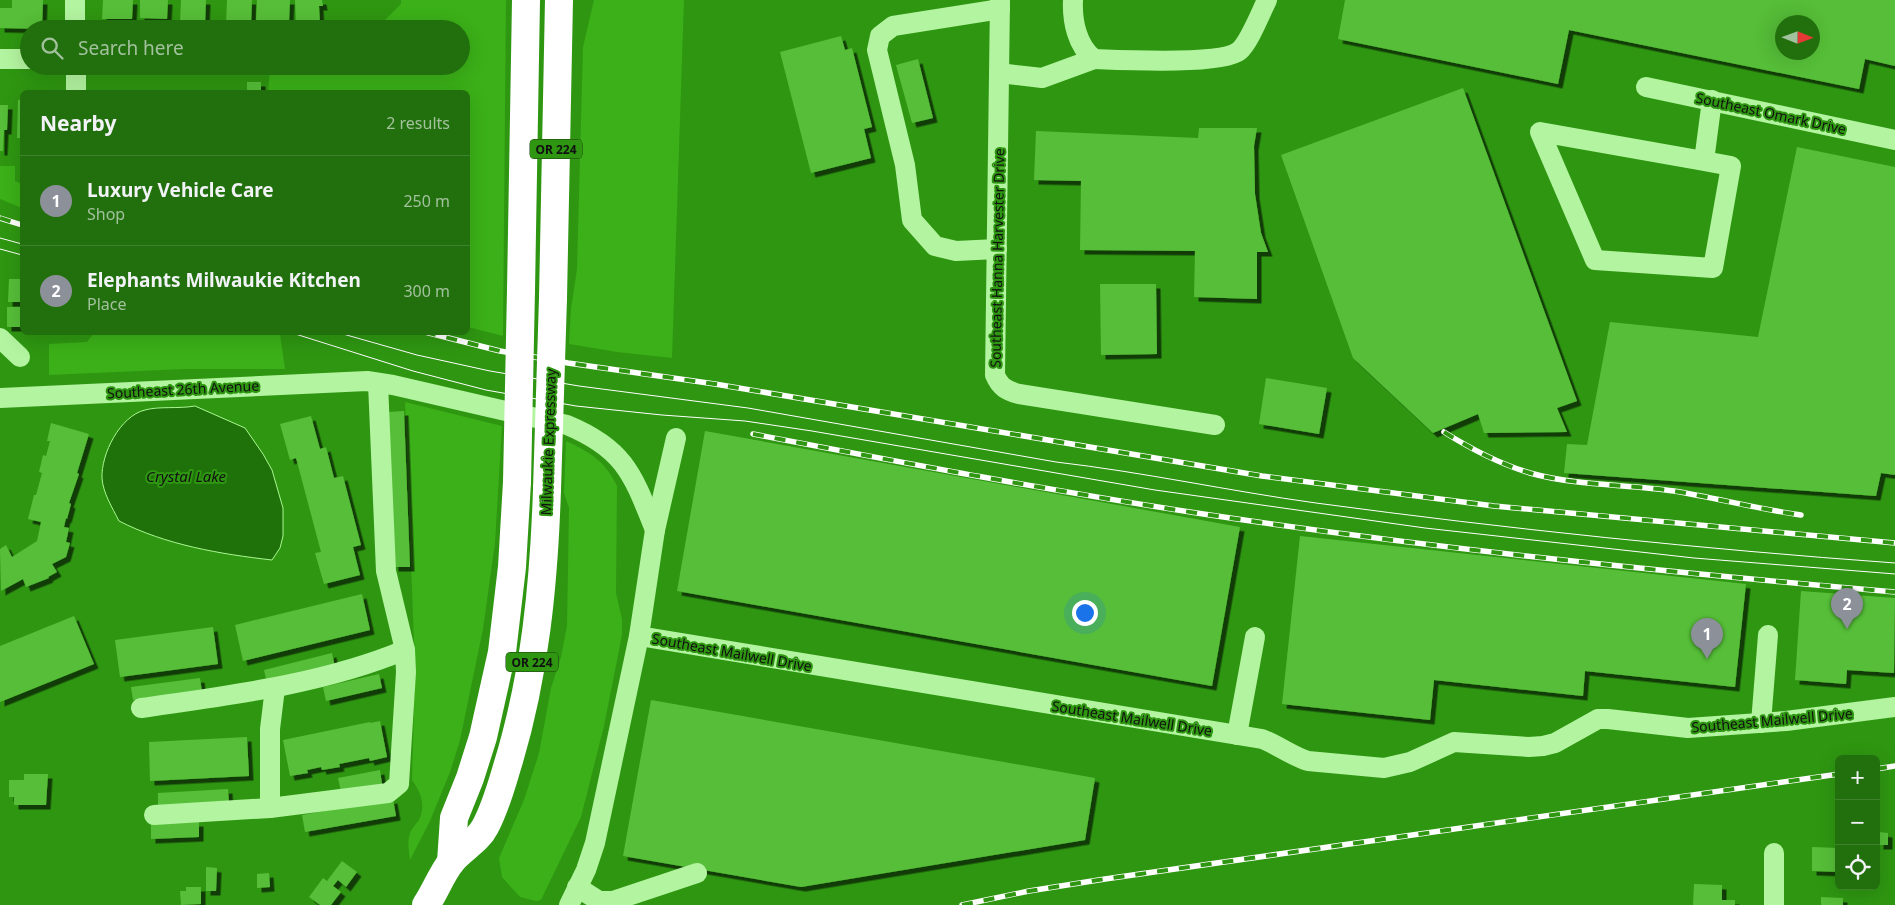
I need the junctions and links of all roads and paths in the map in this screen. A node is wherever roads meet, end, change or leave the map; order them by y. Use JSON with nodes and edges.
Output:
{"nodes":[{"id":1,"x":75,"y":0,"type":"edge"},
{"id":2,"x":526,"y":0,"type":"edge"},
{"id":3,"x":559,"y":0,"type":"edge"},
{"id":4,"x":1073,"y":0,"type":"edge"},
{"id":5,"x":1267,"y":0,"type":"edge"},
{"id":6,"x":1000,"y":4,"type":"edge"},
{"id":7,"x":75,"y":20,"type":"edge"},
{"id":8,"x":0,"y":59,"type":"edge"},
{"id":9,"x":20,"y":59,"type":"edge"},
{"id":10,"x":1094,"y":59,"type":"junction"},
{"id":11,"x":999,"y":73,"type":"junction"},
{"id":12,"x":76,"y":75,"type":"edge"},
{"id":13,"x":1646,"y":87,"type":"dead end"},
{"id":14,"x":76,"y":90,"type":"edge"},
{"id":15,"x":1712,"y":100,"type":"junction"},
{"id":16,"x":1895,"y":140,"type":"edge"},
{"id":17,"x":1704,"y":160,"type":"junction"},
{"id":18,"x":997,"y":250,"type":"junction"},
{"id":19,"x":0,"y":338,"type":"edge"},
{"id":20,"x":20,"y":357,"type":"dead end"},
{"id":21,"x":372,"y":382,"type":"junction"},
{"id":22,"x":0,"y":398,"type":"edge"},
{"id":23,"x":1215,"y":425,"type":"dead end"},
{"id":24,"x":676,"y":438,"type":"dead end"},
{"id":25,"x":655,"y":530,"type":"junction"},
{"id":26,"x":1768,"y":634,"type":"dead end"},
{"id":27,"x":639,"y":636,"type":"junction"},
{"id":28,"x":1255,"y":637,"type":"dead end"},
{"id":29,"x":404,"y":650,"type":"junction"},
{"id":30,"x":275,"y":688,"type":"junction"},
{"id":31,"x":1895,"y":707,"type":"edge"},
{"id":32,"x":141,"y":708,"type":"dead end"},
{"id":33,"x":1761,"y":723,"type":"junction"},
{"id":34,"x":1237,"y":736,"type":"junction"},
{"id":35,"x":270,"y":808,"type":"junction"},
{"id":36,"x":154,"y":815,"type":"dead end"},
{"id":37,"x":1774,"y":853,"type":"dead end"},
{"id":38,"x":451,"y":862,"type":"junction"},
{"id":39,"x":697,"y":873,"type":"dead end"},
{"id":40,"x":573,"y":896,"type":"edge"},
{"id":41,"x":426,"y":905,"type":"edge"},
{"id":42,"x":1774,"y":905,"type":"edge"}],
"edges":[{"from":1,"to":7,"type":"street"},
{"from":2,"to":38,"type":"highway","name":"Milwaukie Expressway","number":"OR 224","bridge":true},
{"from":3,"to":38,"type":"highway","name":"Milwaukie Expressway","number":"OR 224","bridge":true},
{"from":4,"to":10,"type":"street"},
{"from":5,"to":10,"type":"street"},
{"from":6,"to":11,"type":"street","name":"Southeast Hanna Harvester Drive"},
{"from":6,"to":18,"type":"street"},
{"from":8,"to":9,"type":"street"},
{"from":10,"to":11,"type":"street"},
{"from":11,"to":18,"type":"street","name":"Southeast Hanna Harvester Drive"},
{"from":12,"to":14,"type":"street"},
{"from":13,"to":15,"type":"street","name":"Southeast Omark Drive"},
{"from":15,"to":16,"type":"street","name":"Southeast Omark Drive"},
{"from":15,"to":17,"type":"street"},
{"from":17,"to":17,"type":"street"},
{"from":18,"to":23,"type":"street","name":"Southeast Hanna Harvester Drive"},
{"from":19,"to":20,"type":"street"},
{"from":21,"to":22,"type":"street","name":"Southeast 26th Avenue"},
{"from":21,"to":25,"type":"street","name":"Southeast 26th Avenue"},
{"from":21,"to":29,"type":"street"},
{"from":24,"to":25,"type":"street","name":"Southeast Mailwell Drive"},
{"from":25,"to":27,"type":"street","name":"Southeast Mailwell Drive"},
{"from":26,"to":33,"type":"street"},
{"from":27,"to":34,"type":"street","name":"Southeast Mailwell Drive"},
{"from":27,"to":40,"type":"street"},
{"from":28,"to":34,"type":"street"},
{"from":29,"to":30,"type":"street"},
{"from":29,"to":35,"type":"street"},
{"from":30,"to":32,"type":"street"},
{"from":30,"to":35,"type":"street"},
{"from":31,"to":33,"type":"street","name":"Southeast Mailwell Drive"},
{"from":33,"to":34,"type":"street","name":"Southeast Mailwell Drive"},
{"from":35,"to":36,"type":"street"},
{"from":37,"to":42,"type":"street"},
{"from":38,"to":41,"type":"highway","name":"Milwaukie Expressway","number":"OR 224"},
{"from":39,"to":40,"type":"street"}]}
